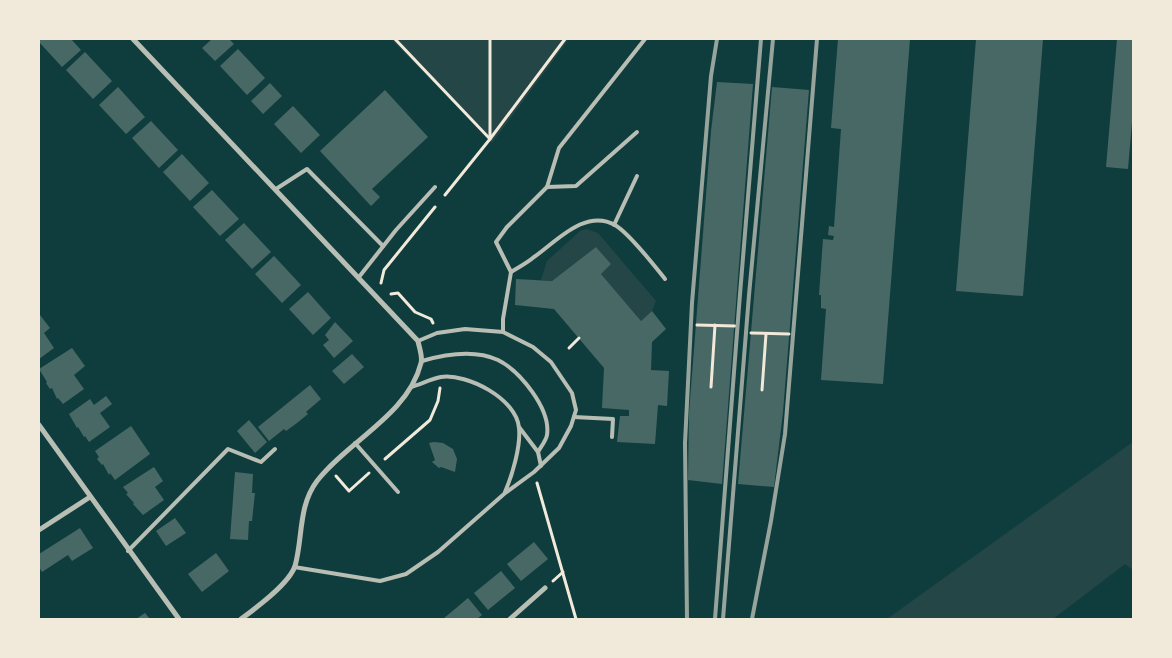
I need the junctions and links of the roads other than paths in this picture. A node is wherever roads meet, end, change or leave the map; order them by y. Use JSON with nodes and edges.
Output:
{"nodes":[{"id":1,"x":133,"y":39,"type":"edge"},
{"id":2,"x":646,"y":39,"type":"edge"},
{"id":3,"x":637,"y":132,"type":"dead end"},
{"id":4,"x":637,"y":176,"type":"dead end"},
{"id":5,"x":435,"y":187,"type":"dead end"},
{"id":6,"x":547,"y":187,"type":"junction"},
{"id":7,"x":276,"y":189,"type":"junction"},
{"id":8,"x":614,"y":224,"type":"junction"},
{"id":9,"x":383,"y":246,"type":"junction"},
{"id":10,"x":511,"y":272,"type":"junction"},
{"id":11,"x":359,"y":277,"type":"junction"},
{"id":12,"x":665,"y":278,"type":"dead end"},
{"id":13,"x":503,"y":332,"type":"junction"},
{"id":14,"x":418,"y":340,"type":"junction"},
{"id":15,"x":422,"y":361,"type":"junction"},
{"id":16,"x":411,"y":387,"type":"junction"},
{"id":17,"x":574,"y":417,"type":"junction"},
{"id":18,"x":39,"y":425,"type":"edge"},
{"id":19,"x":519,"y":427,"type":"junction"},
{"id":20,"x":612,"y":437,"type":"dead end"},
{"id":21,"x":356,"y":443,"type":"junction"},
{"id":22,"x":275,"y":449,"type":"dead end"},
{"id":23,"x":538,"y":452,"type":"junction"},
{"id":24,"x":541,"y":466,"type":"junction"},
{"id":25,"x":398,"y":492,"type":"dead end"},
{"id":26,"x":504,"y":494,"type":"junction"},
{"id":27,"x":90,"y":497,"type":"junction"},
{"id":28,"x":39,"y":530,"type":"edge"},
{"id":29,"x":128,"y":551,"type":"junction"},
{"id":30,"x":294,"y":567,"type":"junction"},
{"id":31,"x":545,"y":588,"type":"dead end"},
{"id":32,"x":179,"y":619,"type":"edge"},
{"id":33,"x":241,"y":619,"type":"edge"},
{"id":34,"x":510,"y":619,"type":"edge"}],
"edges":[{"from":1,"to":7,"type":"street"},
{"from":2,"to":6,"type":"lane"},
{"from":3,"to":6,"type":"lane"},
{"from":4,"to":8,"type":"lane"},
{"from":5,"to":9,"type":"lane"},
{"from":6,"to":10,"type":"lane"},
{"from":7,"to":9,"type":"lane"},
{"from":7,"to":11,"type":"street"},
{"from":8,"to":10,"type":"lane"},
{"from":8,"to":12,"type":"lane"},
{"from":9,"to":11,"type":"lane"},
{"from":10,"to":13,"type":"lane"},
{"from":11,"to":14,"type":"street"},
{"from":13,"to":14,"type":"lane"},
{"from":13,"to":17,"type":"lane"},
{"from":14,"to":15,"type":"street"},
{"from":15,"to":16,"type":"street"},
{"from":15,"to":23,"type":"lane"},
{"from":16,"to":19,"type":"lane"},
{"from":16,"to":21,"type":"street"},
{"from":17,"to":20,"type":"lane"},
{"from":17,"to":24,"type":"lane"},
{"from":18,"to":27,"type":"street"},
{"from":19,"to":23,"type":"lane"},
{"from":19,"to":26,"type":"lane"},
{"from":21,"to":25,"type":"lane"},
{"from":21,"to":30,"type":"street"},
{"from":22,"to":29,"type":"lane"},
{"from":23,"to":24,"type":"lane"},
{"from":24,"to":26,"type":"lane"},
{"from":26,"to":30,"type":"lane"},
{"from":27,"to":28,"type":"street"},
{"from":27,"to":29,"type":"street"},
{"from":29,"to":32,"type":"street"},
{"from":30,"to":33,"type":"street"},
{"from":31,"to":34,"type":"street"}]}
